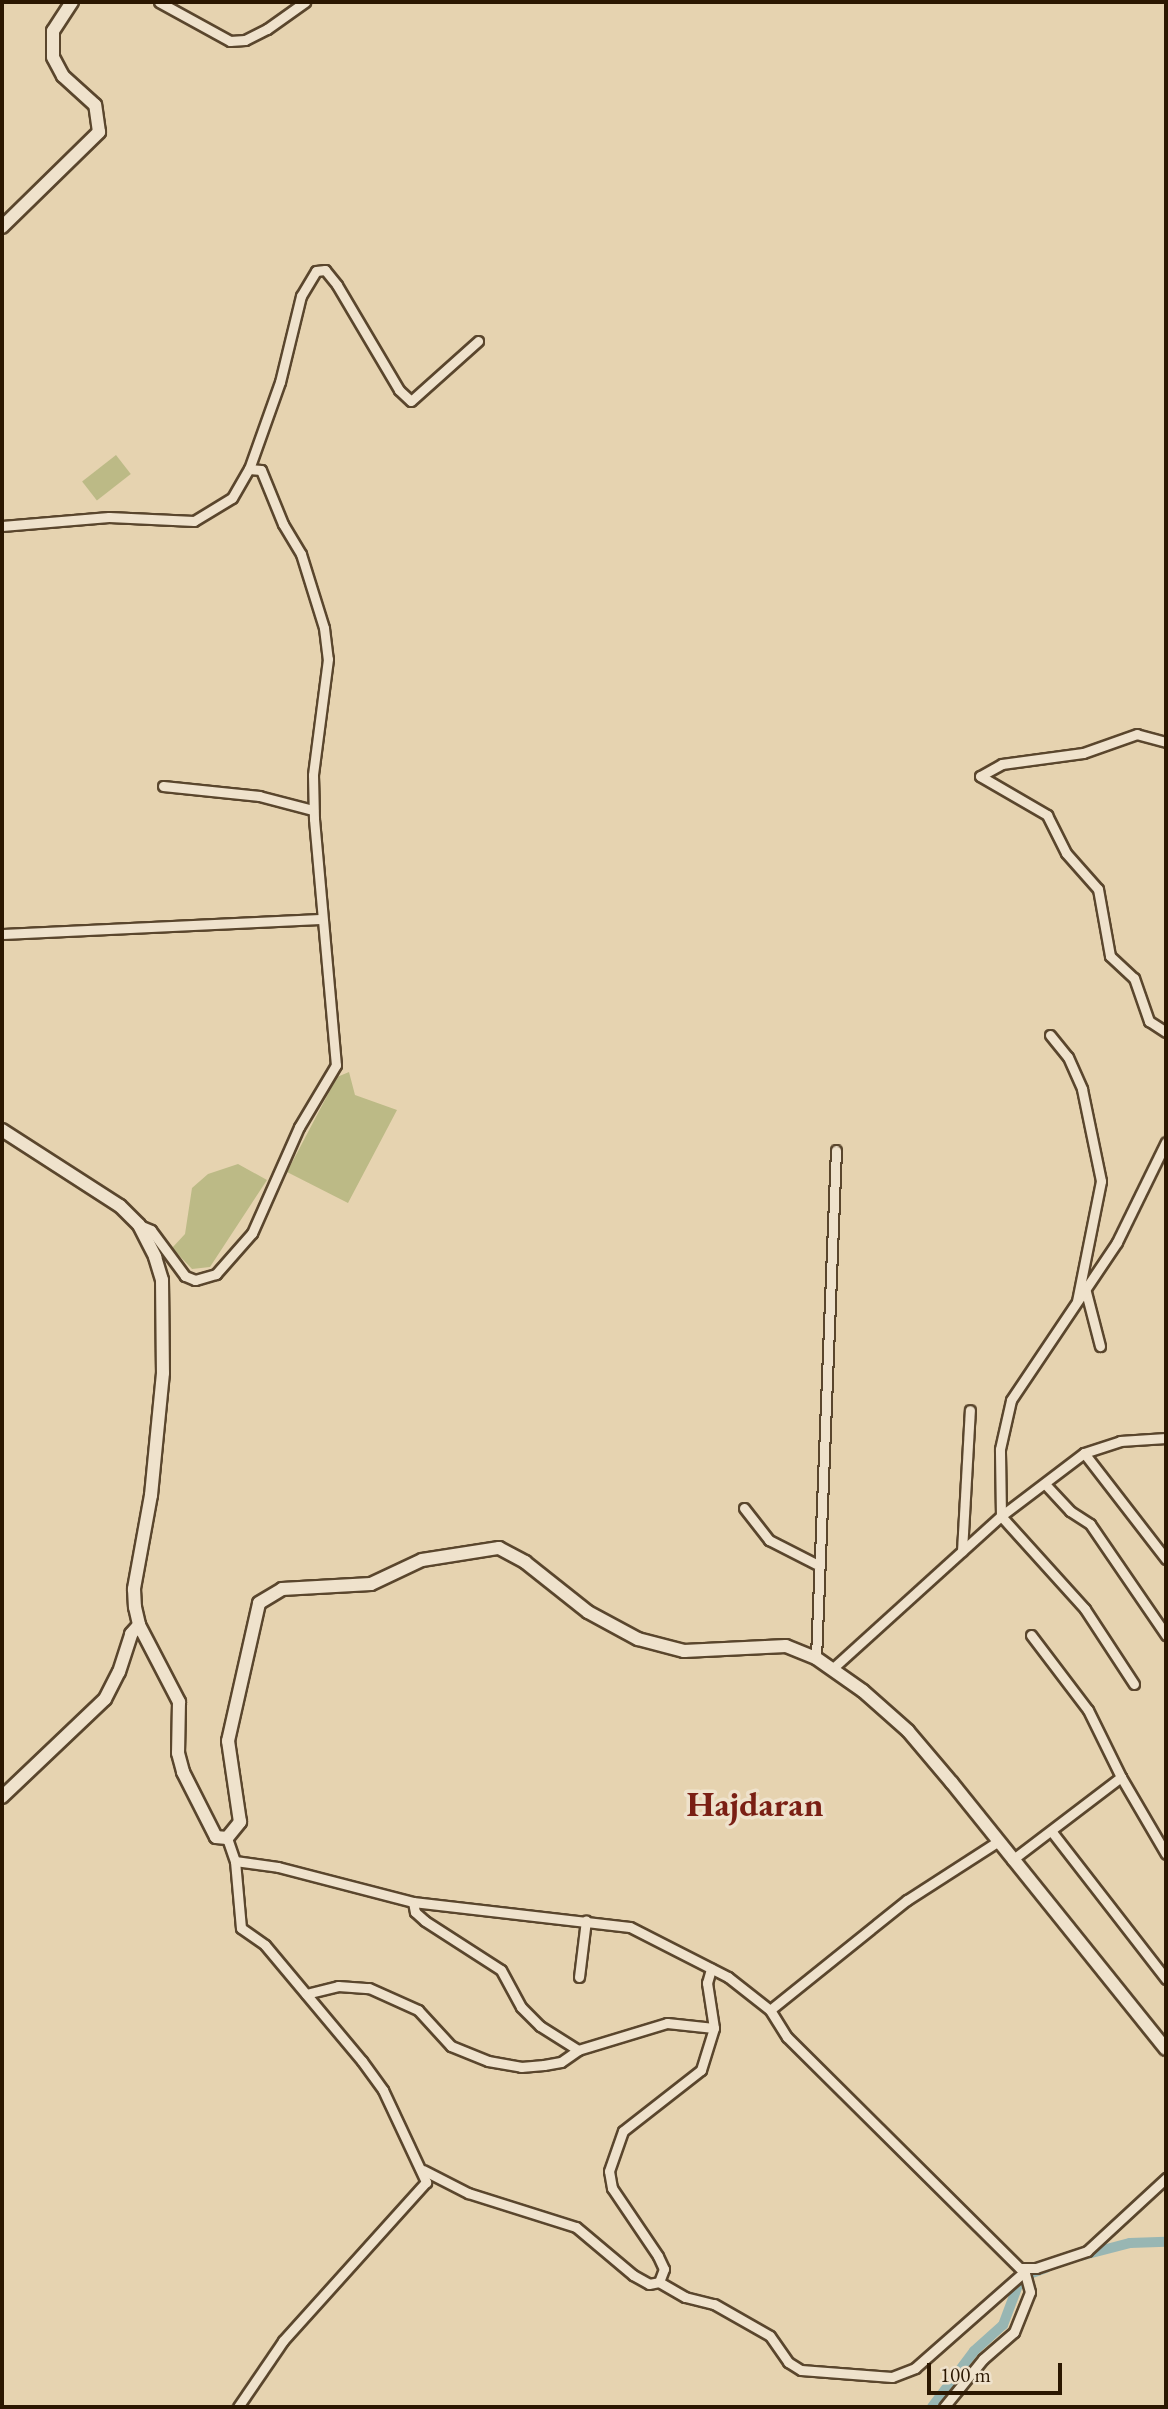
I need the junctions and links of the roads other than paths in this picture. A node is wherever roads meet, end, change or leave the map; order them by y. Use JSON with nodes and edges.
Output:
{"nodes":[{"id":1,"x":72,"y":2,"type":"edge"},
{"id":2,"x":159,"y":2,"type":"edge"},
{"id":3,"x":305,"y":2,"type":"edge"},
{"id":4,"x":2,"y":227,"type":"edge"},
{"id":5,"x":478,"y":341,"type":"dead end"},
{"id":6,"x":249,"y":469,"type":"junction"},
{"id":7,"x":2,"y":526,"type":"edge"},
{"id":8,"x":1166,"y":742,"type":"edge"},
{"id":9,"x":163,"y":786,"type":"dead end"},
{"id":10,"x":313,"y":810,"type":"junction"},
{"id":11,"x":321,"y":919,"type":"junction"},
{"id":12,"x":2,"y":934,"type":"edge"},
{"id":13,"x":1166,"y":1032,"type":"edge"},
{"id":14,"x":1050,"y":1035,"type":"dead end"},
{"id":15,"x":2,"y":1130,"type":"edge"},
{"id":16,"x":1166,"y":1142,"type":"edge"},
{"id":17,"x":836,"y":1150,"type":"dead end"},
{"id":18,"x":139,"y":1225,"type":"junction"},
{"id":19,"x":1086,"y":1292,"type":"junction"},
{"id":20,"x":1077,"y":1301,"type":"junction"},
{"id":21,"x":1100,"y":1346,"type":"dead end"},
{"id":22,"x":970,"y":1410,"type":"dead end"},
{"id":23,"x":1166,"y":1438,"type":"edge"},
{"id":24,"x":1084,"y":1453,"type":"junction"},
{"id":25,"x":1045,"y":1484,"type":"junction"},
{"id":26,"x":744,"y":1507,"type":"dead end"},
{"id":27,"x":1001,"y":1516,"type":"junction"},
{"id":28,"x":962,"y":1551,"type":"junction"},
{"id":29,"x":1166,"y":1559,"type":"edge"},
{"id":30,"x":818,"y":1564,"type":"junction"},
{"id":31,"x":139,"y":1625,"type":"junction"},
{"id":32,"x":1031,"y":1635,"type":"dead end"},
{"id":33,"x":1166,"y":1635,"type":"edge"},
{"id":34,"x":816,"y":1658,"type":"junction"},
{"id":35,"x":831,"y":1669,"type":"junction"},
{"id":36,"x":1134,"y":1684,"type":"dead end"},
{"id":37,"x":1121,"y":1777,"type":"junction"},
{"id":38,"x":2,"y":1797,"type":"edge"},
{"id":39,"x":1052,"y":1832,"type":"junction"},
{"id":40,"x":227,"y":1838,"type":"junction"},
{"id":41,"x":997,"y":1842,"type":"junction"},
{"id":42,"x":1166,"y":1854,"type":"edge"},
{"id":43,"x":1012,"y":1860,"type":"junction"},
{"id":44,"x":235,"y":1861,"type":"junction"},
{"id":45,"x":413,"y":1902,"type":"junction"},
{"id":46,"x":586,"y":1920,"type":"junction"},
{"id":47,"x":711,"y":1969,"type":"junction"},
{"id":48,"x":579,"y":1977,"type":"dead end"},
{"id":49,"x":1166,"y":1979,"type":"edge"},
{"id":50,"x":306,"y":1994,"type":"junction"},
{"id":51,"x":770,"y":2010,"type":"junction"},
{"id":52,"x":714,"y":2028,"type":"junction"},
{"id":53,"x":1166,"y":2049,"type":"edge"},
{"id":54,"x":578,"y":2050,"type":"junction"},
{"id":55,"x":423,"y":2170,"type":"junction"},
{"id":56,"x":1166,"y":2178,"type":"edge"},
{"id":57,"x":1027,"y":2274,"type":"junction"},
{"id":58,"x":659,"y":2282,"type":"junction"},
{"id":59,"x":238,"y":2407,"type":"edge"},
{"id":60,"x":944,"y":2407,"type":"edge"}],
"edges":[{"from":1,"to":4,"type":"main road"},
{"from":2,"to":3,"type":"street"},
{"from":5,"to":6,"type":"street"},
{"from":6,"to":7,"type":"street"},
{"from":6,"to":10,"type":"street"},
{"from":8,"to":13,"type":"street"},
{"from":9,"to":10,"type":"street"},
{"from":10,"to":11,"type":"street"},
{"from":11,"to":12,"type":"street"},
{"from":11,"to":18,"type":"street"},
{"from":14,"to":20,"type":"street"},
{"from":15,"to":18,"type":"main road"},
{"from":16,"to":19,"type":"street"},
{"from":17,"to":30,"type":"street"},
{"from":18,"to":31,"type":"main road"},
{"from":19,"to":20,"type":"street"},
{"from":19,"to":21,"type":"street"},
{"from":20,"to":27,"type":"street"},
{"from":22,"to":28,"type":"street"},
{"from":23,"to":24,"type":"street"},
{"from":24,"to":25,"type":"street"},
{"from":24,"to":29,"type":"street"},
{"from":25,"to":27,"type":"street"},
{"from":25,"to":33,"type":"street"},
{"from":26,"to":30,"type":"street"},
{"from":27,"to":28,"type":"street"},
{"from":27,"to":36,"type":"street"},
{"from":28,"to":35,"type":"street"},
{"from":30,"to":34,"type":"street"},
{"from":31,"to":38,"type":"main road"},
{"from":31,"to":40,"type":"main road"},
{"from":32,"to":37,"type":"street"},
{"from":34,"to":35,"type":"main road"},
{"from":34,"to":40,"type":"main road"},
{"from":35,"to":41,"type":"main road"},
{"from":37,"to":39,"type":"street"},
{"from":37,"to":42,"type":"street"},
{"from":39,"to":43,"type":"street"},
{"from":39,"to":49,"type":"street"},
{"from":40,"to":44,"type":"street"},
{"from":41,"to":43,"type":"main road"},
{"from":41,"to":51,"type":"street"},
{"from":43,"to":53,"type":"main road"},
{"from":44,"to":45,"type":"street"},
{"from":44,"to":50,"type":"street"},
{"from":45,"to":46,"type":"street"},
{"from":45,"to":54,"type":"street"},
{"from":46,"to":47,"type":"street"},
{"from":46,"to":48,"type":"street"},
{"from":47,"to":51,"type":"street"},
{"from":47,"to":52,"type":"street"},
{"from":50,"to":54,"type":"street"},
{"from":50,"to":55,"type":"street"},
{"from":51,"to":57,"type":"street"},
{"from":52,"to":54,"type":"street"},
{"from":52,"to":58,"type":"street"},
{"from":55,"to":58,"type":"street"},
{"from":55,"to":59,"type":"street"},
{"from":56,"to":57,"type":"street"},
{"from":57,"to":58,"type":"street"},
{"from":57,"to":60,"type":"street"}]}
